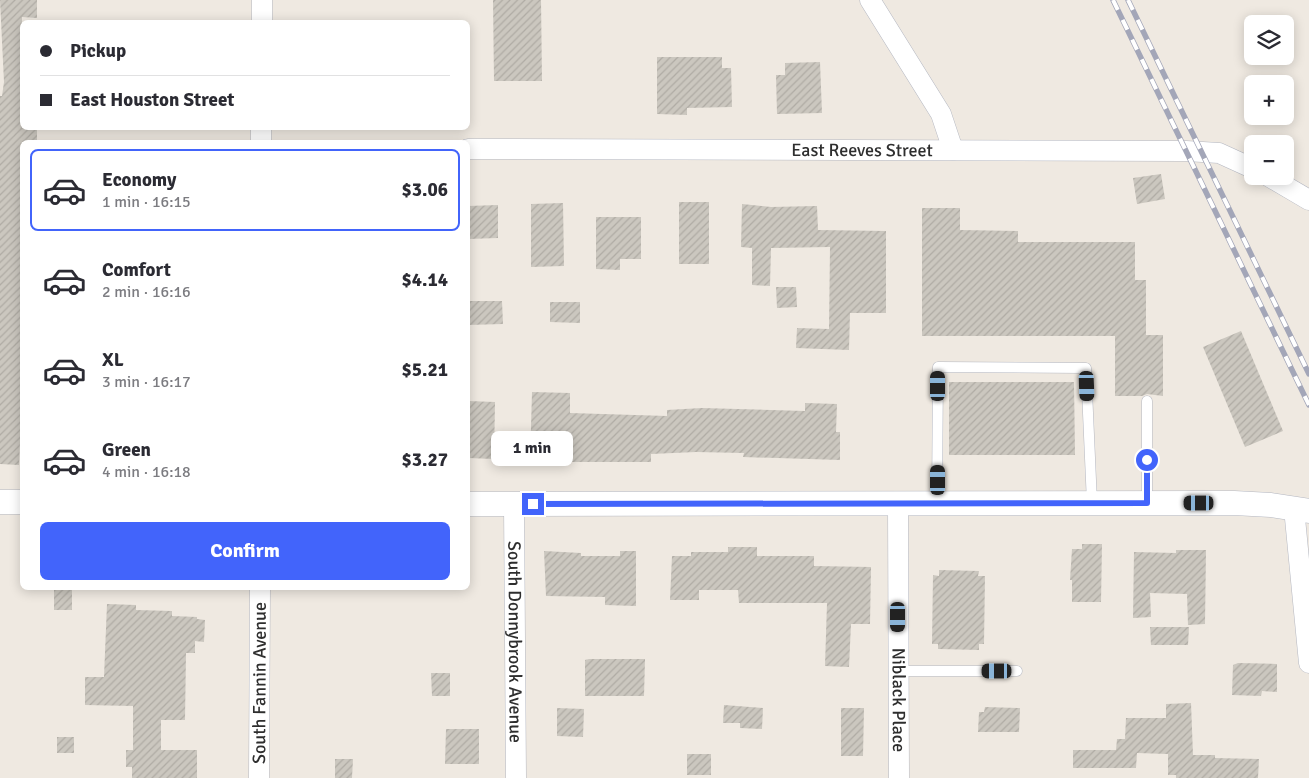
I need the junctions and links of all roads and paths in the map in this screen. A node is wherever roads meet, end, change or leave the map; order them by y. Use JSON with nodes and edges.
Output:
{"nodes":[{"id":1,"x":262,"y":0,"type":"edge"},
{"id":2,"x":870,"y":0,"type":"edge"},
{"id":3,"x":262,"y":20,"type":"edge"},
{"id":4,"x":470,"y":149,"type":"edge"},
{"id":5,"x":953,"y":150,"type":"junction"},
{"id":6,"x":1244,"y":165,"type":"edge"},
{"id":7,"x":1283,"y":185,"type":"edge"},
{"id":8,"x":1309,"y":200,"type":"edge"},
{"id":9,"x":1147,"y":401,"type":"dead end"},
{"id":10,"x":0,"y":502,"type":"edge"},
{"id":11,"x":20,"y":502,"type":"edge"},
{"id":12,"x":1092,"y":503,"type":"junction"},
{"id":13,"x":1147,"y":503,"type":"junction"},
{"id":14,"x":470,"y":504,"type":"edge"},
{"id":15,"x":514,"y":504,"type":"junction"},
{"id":16,"x":898,"y":504,"type":"junction"},
{"id":17,"x":937,"y":504,"type":"junction"},
{"id":18,"x":1301,"y":509,"type":"edge"},
{"id":19,"x":260,"y":590,"type":"edge"},
{"id":20,"x":1309,"y":663,"type":"edge"},
{"id":21,"x":898,"y":671,"type":"junction"},
{"id":22,"x":1017,"y":671,"type":"dead end"},
{"id":23,"x":259,"y":778,"type":"edge"},
{"id":24,"x":516,"y":778,"type":"edge"},
{"id":25,"x":899,"y":778,"type":"edge"}],
"edges":[{"from":1,"to":3,"type":"street"},
{"from":2,"to":5,"type":"street"},
{"from":4,"to":5,"type":"street","name":"East Reeves Street"},
{"from":5,"to":6,"type":"street","name":"East Reeves Street"},
{"from":7,"to":8,"type":"street"},
{"from":9,"to":13,"type":"lane"},
{"from":10,"to":11,"type":"street"},
{"from":12,"to":13,"type":"street"},
{"from":12,"to":17,"type":"street"},
{"from":12,"to":17,"type":"lane"},
{"from":13,"to":18,"type":"street"},
{"from":14,"to":15,"type":"street"},
{"from":15,"to":16,"type":"street"},
{"from":15,"to":24,"type":"street","name":"South Donnybrook Avenue"},
{"from":16,"to":17,"type":"street"},
{"from":16,"to":21,"type":"street","name":"Niblack Place"},
{"from":18,"to":20,"type":"street"},
{"from":19,"to":23,"type":"street","name":"South Fannin Avenue"},
{"from":21,"to":22,"type":"lane"},
{"from":21,"to":25,"type":"street","name":"Niblack Place"}]}
